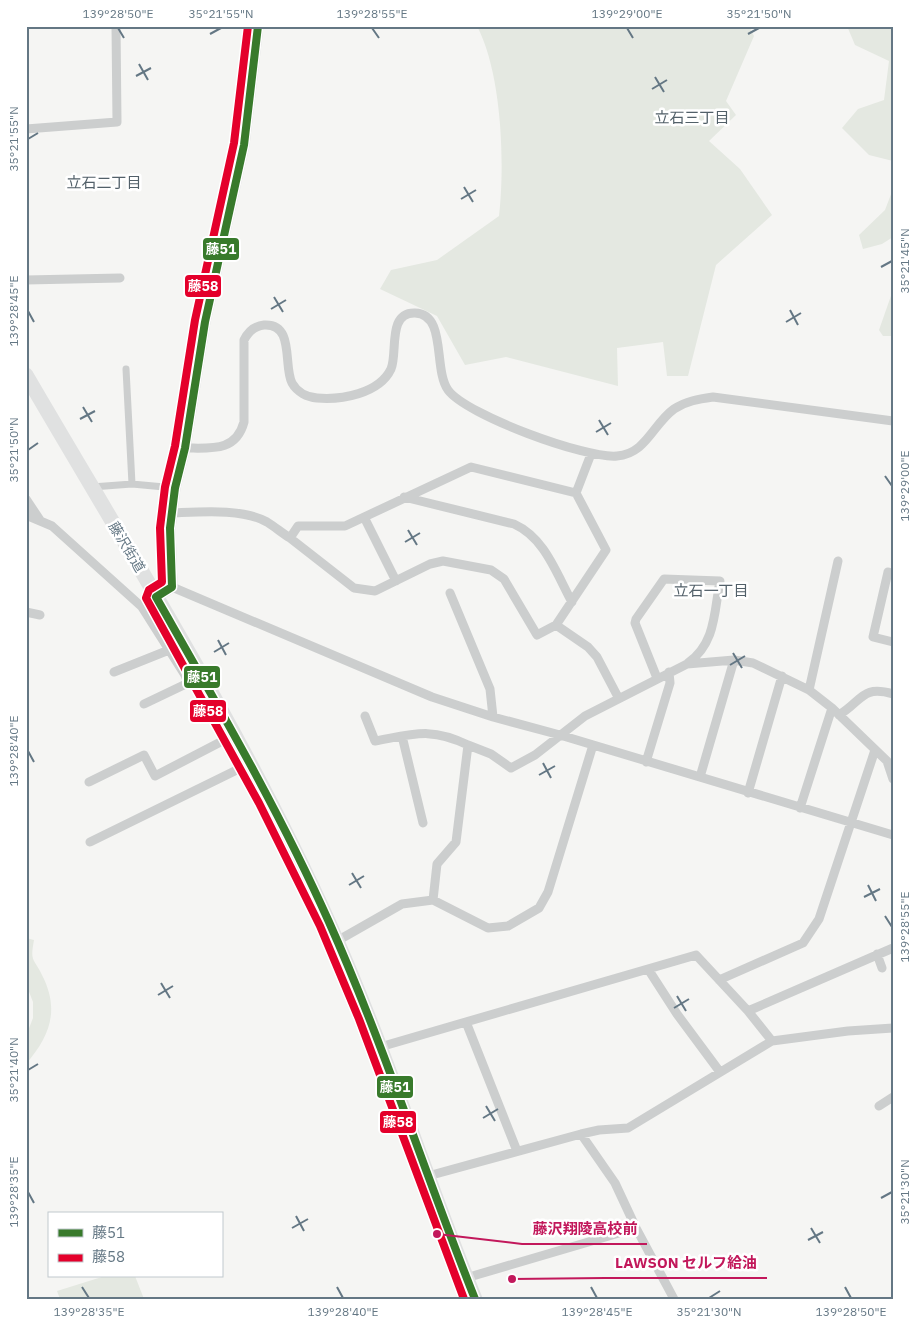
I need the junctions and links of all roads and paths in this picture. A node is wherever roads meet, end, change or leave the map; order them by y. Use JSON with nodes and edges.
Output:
{"nodes":[{"id":1,"x":116,"y":26,"type":"edge"},
{"id":2,"x":258,"y":26,"type":"edge"},
{"id":3,"x":26,"y":129,"type":"edge"},
{"id":4,"x":120,"y":278,"type":"dead end"},
{"id":5,"x":26,"y":280,"type":"edge"},
{"id":6,"x":126,"y":369,"type":"dead end"},
{"id":7,"x":26,"y":375,"type":"edge"},
{"id":8,"x":893,"y":421,"type":"edge"},
{"id":9,"x":185,"y":448,"type":"junction"},
{"id":10,"x":591,"y":454,"type":"junction"},
{"id":11,"x":132,"y":484,"type":"junction"},
{"id":12,"x":92,"y":487,"type":"junction"},
{"id":13,"x":175,"y":488,"type":"junction"},
{"id":14,"x":576,"y":493,"type":"junction"},
{"id":15,"x":404,"y":497,"type":"junction"},
{"id":16,"x":26,"y":499,"type":"edge"},
{"id":17,"x":171,"y":513,"type":"junction"},
{"id":18,"x":26,"y":515,"type":"edge"},
{"id":19,"x":364,"y":517,"type":"junction"},
{"id":20,"x":41,"y":521,"type":"junction"},
{"id":21,"x":290,"y":538,"type":"junction"},
{"id":22,"x":838,"y":561,"type":"dead end"},
{"id":23,"x":893,"y":574,"type":"edge"},
{"id":24,"x":396,"y":581,"type":"junction"},
{"id":25,"x":172,"y":587,"type":"junction"},
{"id":26,"x":450,"y":593,"type":"dead end"},
{"id":27,"x":156,"y":597,"type":"junction"},
{"id":28,"x":572,"y":602,"type":"junction"},
{"id":29,"x":26,"y":612,"type":"edge"},
{"id":30,"x":40,"y":615,"type":"dead end"},
{"id":31,"x":556,"y":625,"type":"junction"},
{"id":32,"x":893,"y":642,"type":"edge"},
{"id":33,"x":169,"y":650,"type":"junction"},
{"id":34,"x":734,"y":660,"type":"junction"},
{"id":35,"x":687,"y":664,"type":"junction"},
{"id":36,"x":191,"y":671,"type":"junction"},
{"id":37,"x":114,"y":672,"type":"dead end"},
{"id":38,"x":669,"y":672,"type":"junction"},
{"id":39,"x":782,"y":676,"type":"junction"},
{"id":40,"x":657,"y":678,"type":"junction"},
{"id":41,"x":810,"y":690,"type":"junction"},
{"id":42,"x":893,"y":694,"type":"edge"},
{"id":43,"x":618,"y":697,"type":"junction"},
{"id":44,"x":144,"y":704,"type":"dead end"},
{"id":45,"x":832,"y":708,"type":"junction"},
{"id":46,"x":839,"y":715,"type":"junction"},
{"id":47,"x":366,"y":716,"type":"dead end"},
{"id":48,"x":493,"y":717,"type":"junction"},
{"id":49,"x":234,"y":735,"type":"junction"},
{"id":50,"x":560,"y":735,"type":"junction"},
{"id":51,"x":402,"y":736,"type":"junction"},
{"id":52,"x":468,"y":745,"type":"junction"},
{"id":53,"x":593,"y":745,"type":"junction"},
{"id":54,"x":875,"y":750,"type":"junction"},
{"id":55,"x":646,"y":762,"type":"junction"},
{"id":56,"x":249,"y":764,"type":"junction"},
{"id":57,"x":700,"y":777,"type":"junction"},
{"id":58,"x":893,"y":778,"type":"edge"},
{"id":59,"x":89,"y":782,"type":"dead end"},
{"id":60,"x":748,"y":793,"type":"junction"},
{"id":61,"x":800,"y":808,"type":"junction"},
{"id":62,"x":850,"y":822,"type":"junction"},
{"id":63,"x":423,"y":823,"type":"dead end"},
{"id":64,"x":893,"y":834,"type":"edge"},
{"id":65,"x":90,"y":842,"type":"dead end"},
{"id":66,"x":433,"y":900,"type":"junction"},
{"id":67,"x":337,"y":941,"type":"junction"},
{"id":68,"x":893,"y":948,"type":"edge"},
{"id":69,"x":877,"y":954,"type":"junction"},
{"id":70,"x":882,"y":968,"type":"dead end"},
{"id":71,"x":648,"y":969,"type":"junction"},
{"id":72,"x":719,"y":980,"type":"junction"},
{"id":73,"x":748,"y":1011,"type":"junction"},
{"id":74,"x":466,"y":1022,"type":"junction"},
{"id":75,"x":893,"y":1028,"type":"edge"},
{"id":76,"x":772,"y":1041,"type":"junction"},
{"id":77,"x":380,"y":1046,"type":"junction"},
{"id":78,"x":720,"y":1072,"type":"junction"},
{"id":79,"x":893,"y":1097,"type":"edge"},
{"id":80,"x":879,"y":1106,"type":"dead end"},
{"id":81,"x":581,"y":1134,"type":"junction"},
{"id":82,"x":517,"y":1151,"type":"junction"},
{"id":83,"x":428,"y":1176,"type":"junction"},
{"id":84,"x":636,"y":1228,"type":"junction"},
{"id":85,"x":466,"y":1278,"type":"junction"},
{"id":86,"x":475,"y":1299,"type":"edge"},
{"id":87,"x":674,"y":1299,"type":"edge"}],
"edges":[{"from":1,"to":3,"type":"street"},
{"from":2,"to":9,"type":"street"},
{"from":4,"to":5,"type":"street"},
{"from":6,"to":11,"type":"street"},
{"from":7,"to":12,"type":"highway","name":"藤沢街道"},
{"from":8,"to":10,"type":"street"},
{"from":9,"to":10,"type":"street"},
{"from":9,"to":13,"type":"street"},
{"from":10,"to":14,"type":"street"},
{"from":11,"to":12,"type":"street"},
{"from":11,"to":13,"type":"street"},
{"from":12,"to":27,"type":"highway","name":"藤沢街道"},
{"from":13,"to":17,"type":"street"},
{"from":14,"to":15,"type":"street"},
{"from":14,"to":28,"type":"street"},
{"from":15,"to":19,"type":"street"},
{"from":15,"to":28,"type":"street"},
{"from":16,"to":20,"type":"street"},
{"from":17,"to":21,"type":"street"},
{"from":17,"to":25,"type":"street"},
{"from":18,"to":20,"type":"street"},
{"from":19,"to":21,"type":"street"},
{"from":19,"to":24,"type":"street"},
{"from":20,"to":33,"type":"street"},
{"from":21,"to":24,"type":"street"},
{"from":22,"to":41,"type":"street"},
{"from":23,"to":32,"type":"street"},
{"from":24,"to":31,"type":"street"},
{"from":25,"to":27,"type":"street"},
{"from":25,"to":48,"type":"street"},
{"from":26,"to":48,"type":"street"},
{"from":27,"to":36,"type":"highway","name":"藤沢街道"},
{"from":28,"to":31,"type":"street"},
{"from":29,"to":30,"type":"street"},
{"from":31,"to":43,"type":"street"},
{"from":33,"to":36,"type":"street"},
{"from":33,"to":37,"type":"street"},
{"from":34,"to":35,"type":"street"},
{"from":34,"to":39,"type":"street"},
{"from":34,"to":57,"type":"street"},
{"from":35,"to":38,"type":"street"},
{"from":35,"to":40,"type":"street"},
{"from":36,"to":44,"type":"street"},
{"from":36,"to":49,"type":"highway","name":"藤沢街道"},
{"from":38,"to":40,"type":"street"},
{"from":38,"to":55,"type":"street"},
{"from":39,"to":41,"type":"street"},
{"from":39,"to":60,"type":"street"},
{"from":40,"to":43,"type":"street"},
{"from":41,"to":45,"type":"street"},
{"from":42,"to":46,"type":"street"},
{"from":43,"to":50,"type":"street"},
{"from":45,"to":46,"type":"street"},
{"from":45,"to":61,"type":"street"},
{"from":46,"to":54,"type":"street"},
{"from":47,"to":51,"type":"street"},
{"from":48,"to":50,"type":"street"},
{"from":49,"to":56,"type":"highway","name":"藤沢街道"},
{"from":49,"to":59,"type":"street"},
{"from":50,"to":52,"type":"street"},
{"from":50,"to":53,"type":"street"},
{"from":51,"to":52,"type":"street"},
{"from":51,"to":63,"type":"street"},
{"from":52,"to":66,"type":"street"},
{"from":53,"to":55,"type":"street"},
{"from":53,"to":66,"type":"street"},
{"from":54,"to":58,"type":"street"},
{"from":54,"to":62,"type":"street"},
{"from":55,"to":57,"type":"street"},
{"from":56,"to":65,"type":"street"},
{"from":56,"to":67,"type":"highway","name":"藤沢街道"},
{"from":57,"to":60,"type":"street"},
{"from":60,"to":61,"type":"street"},
{"from":61,"to":62,"type":"street"},
{"from":62,"to":64,"type":"street"},
{"from":62,"to":72,"type":"street"},
{"from":66,"to":67,"type":"street"},
{"from":67,"to":77,"type":"highway","name":"藤沢街道"},
{"from":68,"to":69,"type":"street"},
{"from":69,"to":70,"type":"street"},
{"from":69,"to":73,"type":"street"},
{"from":71,"to":72,"type":"street"},
{"from":71,"to":74,"type":"street"},
{"from":71,"to":78,"type":"street"},
{"from":72,"to":73,"type":"street"},
{"from":73,"to":76,"type":"street"},
{"from":74,"to":77,"type":"street"},
{"from":74,"to":82,"type":"street"},
{"from":75,"to":76,"type":"street"},
{"from":76,"to":78,"type":"street"},
{"from":77,"to":83,"type":"highway","name":"藤沢街道"},
{"from":78,"to":81,"type":"street"},
{"from":79,"to":80,"type":"street"},
{"from":81,"to":82,"type":"street"},
{"from":81,"to":84,"type":"street"},
{"from":82,"to":83,"type":"street"},
{"from":83,"to":85,"type":"highway","name":"藤沢街道"},
{"from":84,"to":85,"type":"street"},
{"from":84,"to":87,"type":"street"},
{"from":85,"to":86,"type":"highway","name":"藤沢街道"}]}
